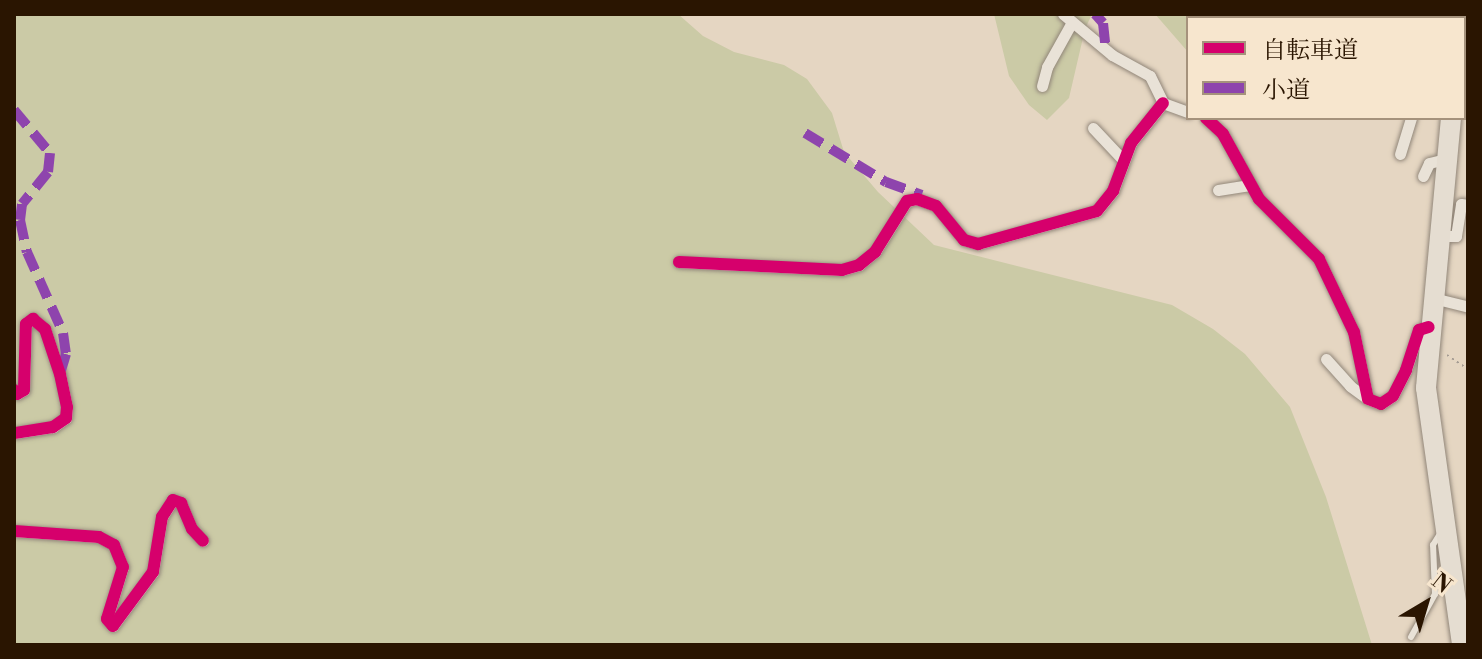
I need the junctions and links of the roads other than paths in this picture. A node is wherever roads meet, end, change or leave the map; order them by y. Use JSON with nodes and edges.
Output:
{"nodes":[{"id":1,"x":1067,"y":18,"type":"edge"},
{"id":2,"x":1042,"y":86,"type":"dead end"},
{"id":3,"x":1163,"y":103,"type":"junction"},
{"id":4,"x":1186,"y":111,"type":"edge"},
{"id":5,"x":1208,"y":120,"type":"edge"},
{"id":6,"x":1410,"y":120,"type":"edge"},
{"id":7,"x":1451,"y":120,"type":"edge"},
{"id":8,"x":1093,"y":128,"type":"dead end"},
{"id":9,"x":1400,"y":154,"type":"dead end"},
{"id":10,"x":1447,"y":159,"type":"junction"},
{"id":11,"x":1124,"y":161,"type":"junction"},
{"id":12,"x":1423,"y":176,"type":"dead end"},
{"id":13,"x":1250,"y":185,"type":"junction"},
{"id":14,"x":1218,"y":190,"type":"dead end"},
{"id":15,"x":1468,"y":205,"type":"edge"},
{"id":16,"x":1439,"y":236,"type":"junction"},
{"id":17,"x":679,"y":262,"type":"dead end"},
{"id":18,"x":1433,"y":298,"type":"junction"},
{"id":19,"x":1468,"y":307,"type":"edge"},
{"id":20,"x":1429,"y":336,"type":"junction"},
{"id":21,"x":1326,"y":359,"type":"dead end"},
{"id":22,"x":14,"y":390,"type":"edge"},
{"id":23,"x":1368,"y":399,"type":"junction"},
{"id":24,"x":14,"y":433,"type":"edge"},
{"id":25,"x":1445,"y":530,"type":"junction"},
{"id":26,"x":14,"y":531,"type":"edge"},
{"id":27,"x":203,"y":541,"type":"dead end"},
{"id":28,"x":1462,"y":604,"type":"edge"},
{"id":29,"x":1411,"y":637,"type":"dead end"},
{"id":30,"x":1462,"y":645,"type":"edge"}],
"edges":[{"from":1,"to":2,"type":"street"},
{"from":1,"to":3,"type":"street"},
{"from":3,"to":4,"type":"street"},
{"from":3,"to":11,"type":"street"},
{"from":5,"to":13,"type":"street"},
{"from":6,"to":9,"type":"street"},
{"from":7,"to":10,"type":"highway"},
{"from":8,"to":11,"type":"street"},
{"from":10,"to":12,"type":"street"},
{"from":10,"to":16,"type":"highway"},
{"from":11,"to":17,"type":"street"},
{"from":13,"to":14,"type":"street"},
{"from":13,"to":23,"type":"street"},
{"from":15,"to":16,"type":"street"},
{"from":16,"to":18,"type":"highway"},
{"from":18,"to":19,"type":"street"},
{"from":18,"to":20,"type":"highway"},
{"from":20,"to":23,"type":"street"},
{"from":20,"to":25,"type":"highway"},
{"from":21,"to":23,"type":"street"},
{"from":22,"to":24,"type":"street"},
{"from":25,"to":28,"type":"highway"},
{"from":25,"to":29,"type":"lane"},
{"from":26,"to":27,"type":"street"},
{"from":28,"to":30,"type":"highway"}]}
